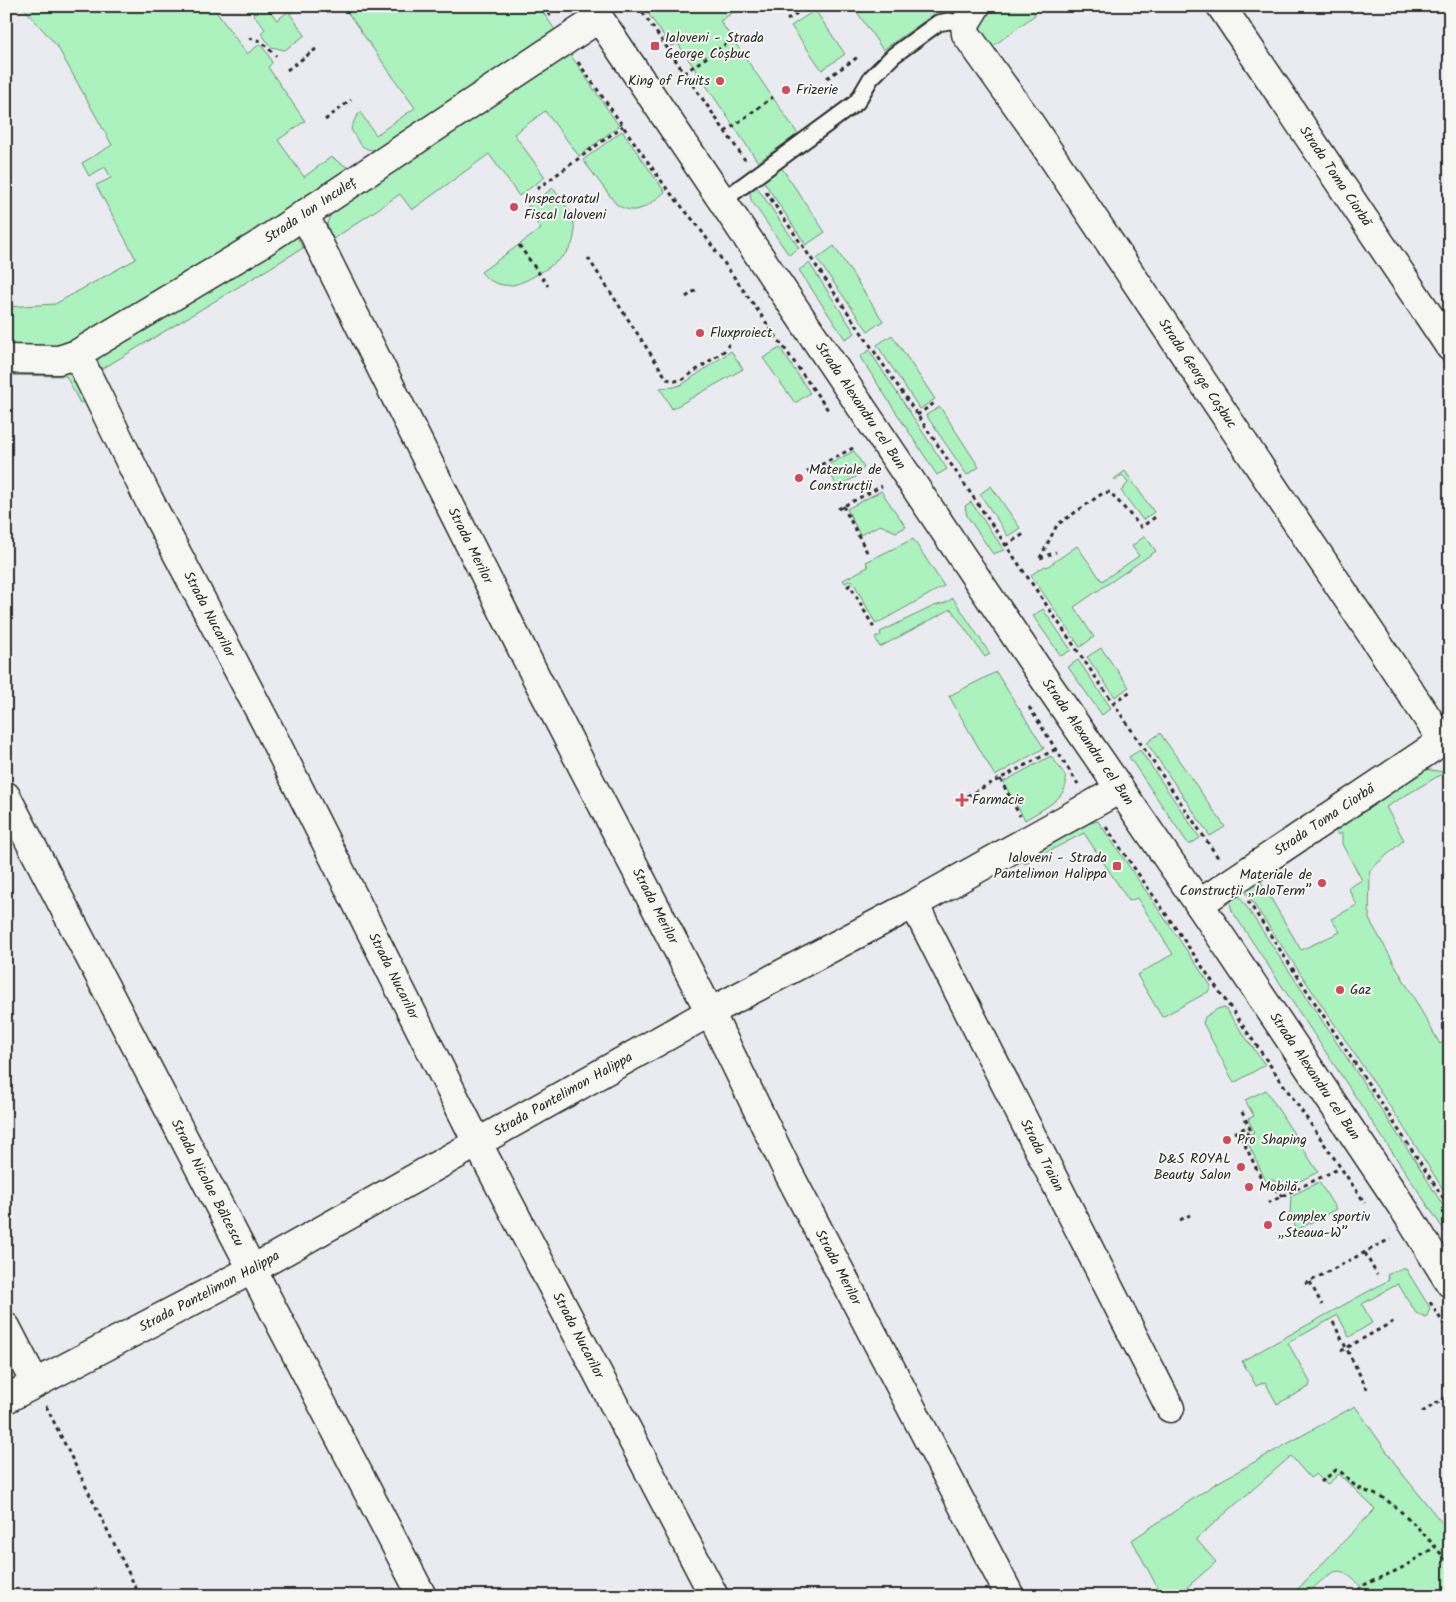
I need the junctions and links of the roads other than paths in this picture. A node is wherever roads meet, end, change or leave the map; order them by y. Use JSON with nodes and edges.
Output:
{"nodes":[{"id":1,"x":1221,"y":6,"type":"edge"},
{"id":2,"x":595,"y":12,"type":"edge"},
{"id":3,"x":970,"y":15,"type":"edge"},
{"id":4,"x":722,"y":202,"type":"junction"},
{"id":5,"x":304,"y":214,"type":"junction"},
{"id":6,"x":1450,"y":347,"type":"edge"},
{"id":7,"x":76,"y":354,"type":"junction"},
{"id":8,"x":6,"y":359,"type":"edge"},
{"id":9,"x":1446,"y":738,"type":"edge"},
{"id":10,"x":1120,"y":789,"type":"junction"},
{"id":11,"x":6,"y":796,"type":"edge"},
{"id":12,"x":914,"y":904,"type":"junction"},
{"id":13,"x":1199,"y":904,"type":"junction"},
{"id":14,"x":710,"y":1012,"type":"junction"},
{"id":15,"x":477,"y":1142,"type":"junction"},
{"id":16,"x":253,"y":1268,"type":"junction"},
{"id":17,"x":1450,"y":1283,"type":"edge"},
{"id":18,"x":6,"y":1327,"type":"edge"},
{"id":19,"x":35,"y":1383,"type":"junction"},
{"id":20,"x":6,"y":1399,"type":"edge"},
{"id":21,"x":1170,"y":1408,"type":"dead end"},
{"id":22,"x":422,"y":1596,"type":"edge"},
{"id":23,"x":714,"y":1596,"type":"edge"},
{"id":24,"x":1010,"y":1596,"type":"edge"}],
"edges":[{"from":1,"to":6,"type":"street","name":"Strada Toma Ciorbă"},
{"from":2,"to":4,"type":"street","name":"Strada Alexandru cel Bun"},
{"from":2,"to":5,"type":"street","name":"Strada Ion Inculeț"},
{"from":3,"to":4,"type":"lane"},
{"from":3,"to":9,"type":"street","name":"Strada George Coșbuc"},
{"from":4,"to":10,"type":"street","name":"Strada Alexandru cel Bun"},
{"from":5,"to":7,"type":"street","name":"Strada Ion Inculeț"},
{"from":5,"to":14,"type":"street","name":"Strada Merilor"},
{"from":7,"to":8,"type":"street","name":"Strada Ion Inculeț"},
{"from":7,"to":15,"type":"street","name":"Strada Nucarilor"},
{"from":9,"to":13,"type":"street","name":"Strada Toma Ciorbă"},
{"from":10,"to":12,"type":"street","name":"Strada Pantelimon Halippa"},
{"from":10,"to":13,"type":"street","name":"Strada Alexandru cel Bun"},
{"from":11,"to":16,"type":"street","name":"Strada Nicolae Bălcescu"},
{"from":12,"to":14,"type":"street","name":"Strada Pantelimon Halippa"},
{"from":12,"to":21,"type":"street","name":"Strada Traian"},
{"from":13,"to":17,"type":"street","name":"Strada Alexandru cel Bun"},
{"from":14,"to":15,"type":"street","name":"Strada Pantelimon Halippa"},
{"from":14,"to":24,"type":"street","name":"Strada Merilor"},
{"from":15,"to":16,"type":"street","name":"Strada Pantelimon Halippa"},
{"from":15,"to":23,"type":"street","name":"Strada Nucarilor"},
{"from":16,"to":19,"type":"street","name":"Strada Pantelimon Halippa"},
{"from":16,"to":22,"type":"street","name":"Strada Nicolae Bălcescu"},
{"from":18,"to":19,"type":"street"},
{"from":19,"to":20,"type":"street","name":"Strada Pantelimon Halippa"}]}
